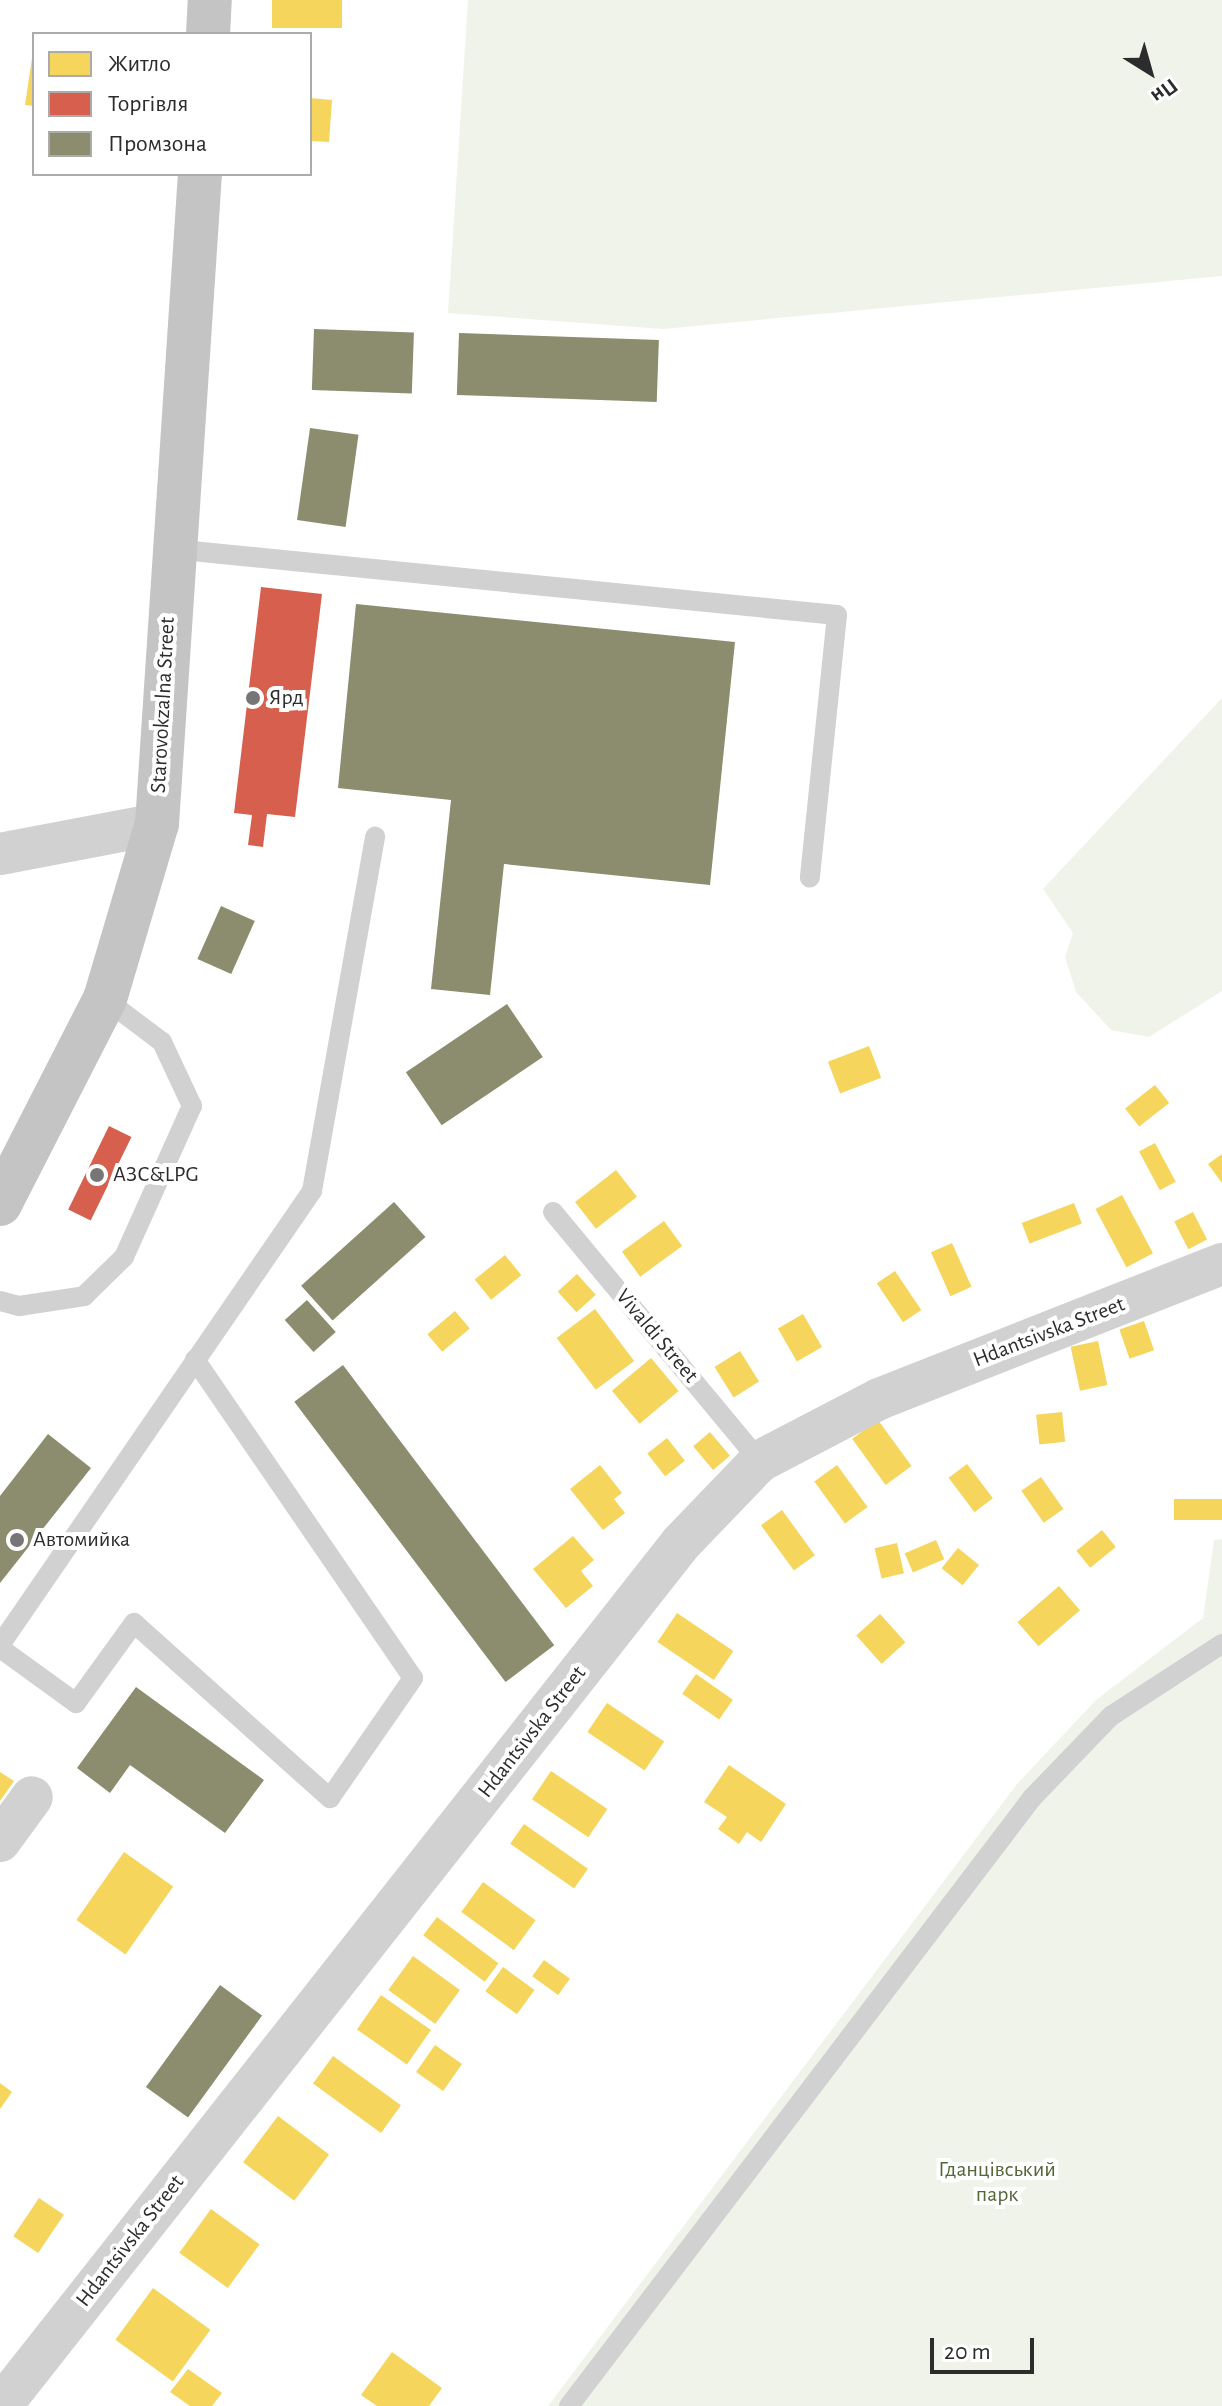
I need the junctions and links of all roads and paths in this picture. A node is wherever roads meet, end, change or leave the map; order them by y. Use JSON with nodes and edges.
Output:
{"nodes":[{"id":1,"x":210,"y":0,"type":"edge"},
{"id":2,"x":208,"y":32,"type":"edge"},
{"id":3,"x":200,"y":176,"type":"edge"},
{"id":4,"x":172,"y":549,"type":"junction"},
{"id":5,"x":157,"y":824,"type":"junction"},
{"id":6,"x":375,"y":837,"type":"dead end"},
{"id":7,"x":0,"y":854,"type":"edge"},
{"id":8,"x":810,"y":878,"type":"dead end"},
{"id":9,"x":105,"y":999,"type":"junction"},
{"id":10,"x":0,"y":1204,"type":"edge"},
{"id":11,"x":553,"y":1212,"type":"dead end"},
{"id":12,"x":1222,"y":1264,"type":"edge"},
{"id":13,"x":0,"y":1301,"type":"edge"},
{"id":14,"x":195,"y":1360,"type":"junction"},
{"id":15,"x":760,"y":1461,"type":"junction"},
{"id":16,"x":1222,"y":1644,"type":"edge"},
{"id":17,"x":0,"y":1646,"type":"edge"},
{"id":18,"x":32,"y":1797,"type":"dead end"},
{"id":19,"x":0,"y":1841,"type":"edge"},
{"id":20,"x":3,"y":2399,"type":"edge"},
{"id":21,"x":569,"y":2406,"type":"edge"}],
"edges":[{"from":1,"to":2,"type":"main road"},
{"from":3,"to":4,"type":"main road","name":"Starovokzalna Street"},
{"from":4,"to":5,"type":"main road","name":"Starovokzalna Street"},
{"from":4,"to":8,"type":"lane"},
{"from":5,"to":7,"type":"street"},
{"from":5,"to":9,"type":"main road","name":"Starovokzalna Street"},
{"from":6,"to":14,"type":"lane"},
{"from":9,"to":10,"type":"main road","name":"Starovokzalna Street"},
{"from":9,"to":13,"type":"lane"},
{"from":11,"to":15,"type":"lane","name":"Vivaldi Street"},
{"from":12,"to":15,"type":"street","name":"Hdantsivska Street"},
{"from":14,"to":17,"type":"lane"},
{"from":14,"to":17,"type":"lane"},
{"from":15,"to":20,"type":"street","name":"Hdantsivska Street"},
{"from":16,"to":21,"type":"lane"},
{"from":18,"to":19,"type":"street"}]}
